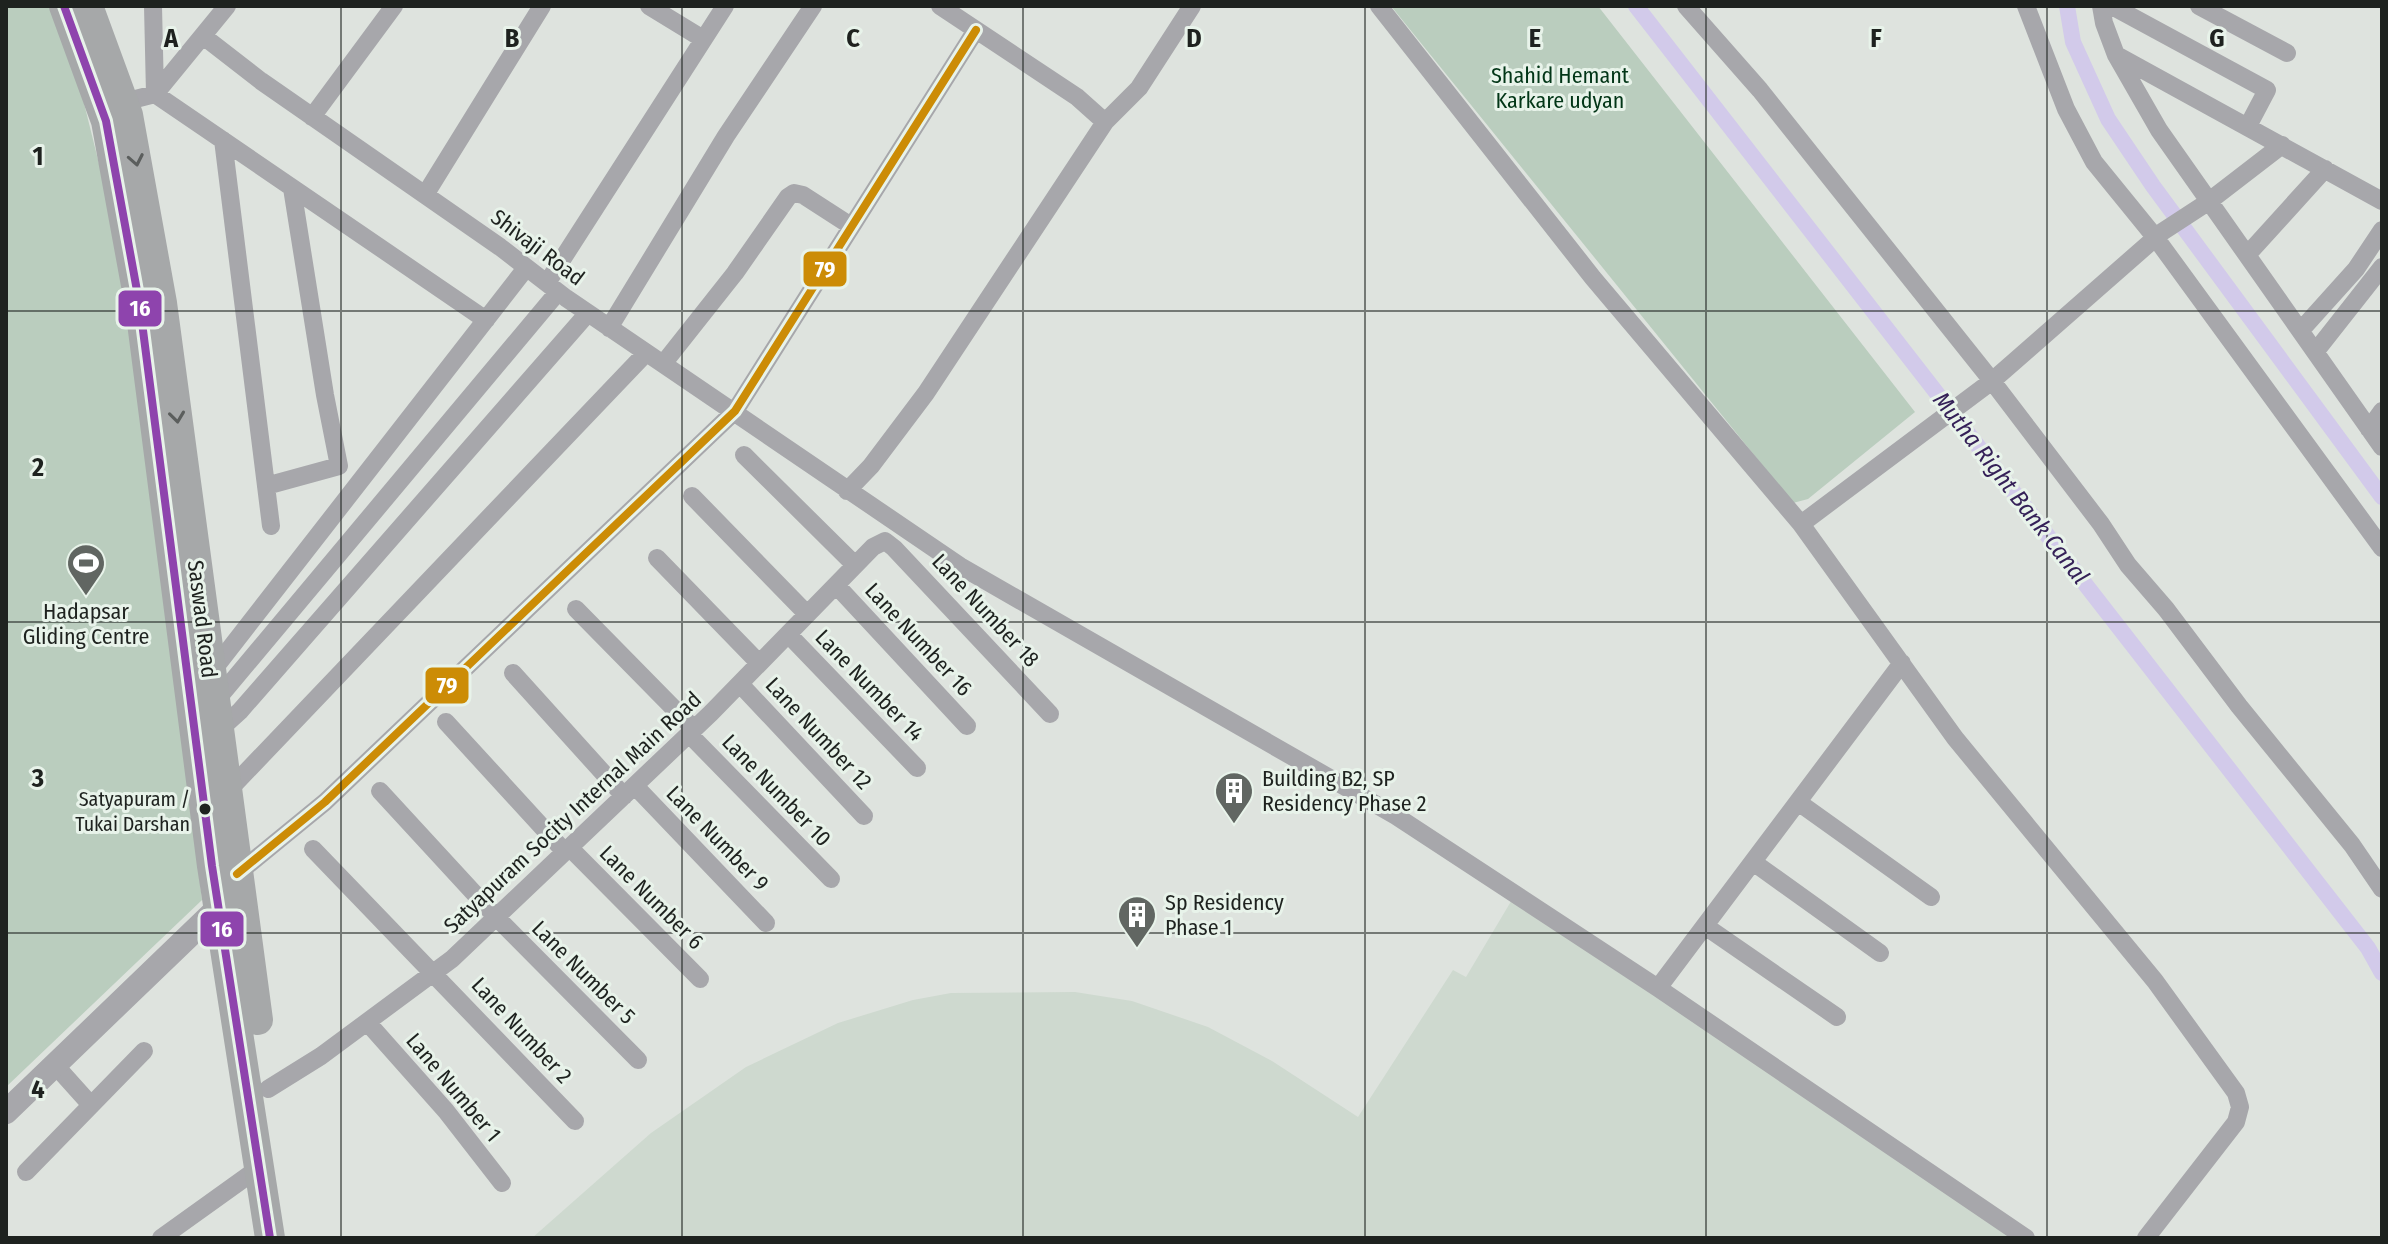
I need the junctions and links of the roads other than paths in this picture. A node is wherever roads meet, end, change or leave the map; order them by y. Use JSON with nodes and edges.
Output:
{"nodes":[{"id":1,"x":64,"y":6,"type":"edge"},
{"id":2,"x":88,"y":6,"type":"edge"},
{"id":3,"x":153,"y":6,"type":"edge"},
{"id":4,"x":227,"y":6,"type":"edge"},
{"id":5,"x":394,"y":6,"type":"edge"},
{"id":6,"x":542,"y":6,"type":"edge"},
{"id":7,"x":649,"y":6,"type":"edge"},
{"id":8,"x":725,"y":6,"type":"edge"},
{"id":9,"x":813,"y":6,"type":"edge"},
{"id":10,"x":1192,"y":6,"type":"edge"},
{"id":11,"x":1379,"y":6,"type":"edge"},
{"id":12,"x":1686,"y":6,"type":"edge"},
{"id":13,"x":2026,"y":6,"type":"edge"},
{"id":14,"x":2101,"y":6,"type":"edge"},
{"id":15,"x":2112,"y":6,"type":"edge"},
{"id":16,"x":2199,"y":6,"type":"edge"},
{"id":17,"x":948,"y":8,"type":"edge"},
{"id":18,"x":976,"y":30,"type":"junction"},
{"id":19,"x":203,"y":36,"type":"junction"},
{"id":20,"x":703,"y":39,"type":"junction"},
{"id":21,"x":2287,"y":53,"type":"dead end"},
{"id":22,"x":2116,"y":55,"type":"junction"},
{"id":23,"x":155,"y":94,"type":"junction"},
{"id":24,"x":112,"y":105,"type":"junction"},
{"id":25,"x":312,"y":117,"type":"junction"},
{"id":26,"x":1105,"y":122,"type":"junction"},
{"id":27,"x":2248,"y":126,"type":"junction"},
{"id":28,"x":223,"y":140,"type":"junction"},
{"id":29,"x":2282,"y":145,"type":"junction"},
{"id":30,"x":2325,"y":169,"type":"junction"},
{"id":31,"x":292,"y":188,"type":"junction"},
{"id":32,"x":425,"y":195,"type":"junction"},
{"id":33,"x":2382,"y":201,"type":"edge"},
{"id":34,"x":2203,"y":206,"type":"junction"},
{"id":35,"x":851,"y":226,"type":"junction"},
{"id":36,"x":2382,"y":230,"type":"edge"},
{"id":37,"x":2159,"y":235,"type":"junction"},
{"id":38,"x":2247,"y":255,"type":"junction"},
{"id":39,"x":2382,"y":267,"type":"edge"},
{"id":40,"x":526,"y":268,"type":"junction"},
{"id":41,"x":553,"y":288,"type":"junction"},
{"id":42,"x":588,"y":313,"type":"junction"},
{"id":43,"x":486,"y":320,"type":"junction"},
{"id":44,"x":609,"y":328,"type":"junction"},
{"id":45,"x":2302,"y":329,"type":"junction"},
{"id":46,"x":2316,"y":351,"type":"junction"},
{"id":47,"x":646,"y":353,"type":"junction"},
{"id":48,"x":663,"y":364,"type":"junction"},
{"id":49,"x":1986,"y":385,"type":"junction"},
{"id":50,"x":735,"y":411,"type":"junction"},
{"id":51,"x":2382,"y":411,"type":"edge"},
{"id":52,"x":2369,"y":429,"type":"junction"},
{"id":53,"x":2382,"y":447,"type":"edge"},
{"id":54,"x":744,"y":455,"type":"dead end"},
{"id":55,"x":266,"y":486,"type":"junction"},
{"id":56,"x":847,"y":491,"type":"junction"},
{"id":57,"x":692,"y":496,"type":"dead end"},
{"id":58,"x":1801,"y":524,"type":"junction"},
{"id":59,"x":271,"y":526,"type":"dead end"},
{"id":60,"x":885,"y":541,"type":"joint"},
{"id":61,"x":2382,"y":548,"type":"edge"},
{"id":62,"x":657,"y":558,"type":"dead end"},
{"id":63,"x":855,"y":565,"type":"junction"},
{"id":64,"x":836,"y":585,"type":"junction"},
{"id":65,"x":576,"y":609,"type":"dead end"},
{"id":66,"x":807,"y":614,"type":"junction"},
{"id":67,"x":788,"y":634,"type":"junction"},
{"id":68,"x":759,"y":663,"type":"junction"},
{"id":69,"x":1902,"y":663,"type":"junction"},
{"id":70,"x":513,"y":673,"type":"dead end"},
{"id":71,"x":740,"y":684,"type":"junction"},
{"id":72,"x":214,"y":702,"type":"junction"},
{"id":73,"x":1050,"y":714,"type":"dead end"},
{"id":74,"x":446,"y":722,"type":"dead end"},
{"id":75,"x":967,"y":726,"type":"dead end"},
{"id":76,"x":692,"y":732,"type":"junction"},
{"id":77,"x":917,"y":768,"type":"dead end"},
{"id":78,"x":380,"y":791,"type":"dead end"},
{"id":79,"x":630,"y":791,"type":"junction"},
{"id":80,"x":226,"y":793,"type":"junction"},
{"id":81,"x":1798,"y":802,"type":"junction"},
{"id":82,"x":864,"y":816,"type":"dead end"},
{"id":83,"x":313,"y":849,"type":"dead end"},
{"id":84,"x":568,"y":850,"type":"junction"},
{"id":85,"x":1753,"y":862,"type":"junction"},
{"id":86,"x":237,"y":874,"type":"junction"},
{"id":87,"x":831,"y":879,"type":"dead end"},
{"id":88,"x":2382,"y":889,"type":"edge"},
{"id":89,"x":1931,"y":897,"type":"dead end"},
{"id":90,"x":219,"y":907,"type":"junction"},
{"id":91,"x":496,"y":917,"type":"junction"},
{"id":92,"x":766,"y":923,"type":"dead end"},
{"id":93,"x":1705,"y":926,"type":"junction"},
{"id":94,"x":1880,"y":953,"type":"dead end"},
{"id":95,"x":435,"y":973,"type":"junction"},
{"id":96,"x":700,"y":979,"type":"dead end"},
{"id":97,"x":1658,"y":988,"type":"junction"},
{"id":98,"x":1837,"y":1017,"type":"dead end"},
{"id":99,"x":367,"y":1022,"type":"junction"},
{"id":100,"x":144,"y":1051,"type":"dead end"},
{"id":101,"x":638,"y":1060,"type":"dead end"},
{"id":102,"x":55,"y":1065,"type":"junction"},
{"id":103,"x":268,"y":1089,"type":"junction"},
{"id":104,"x":90,"y":1104,"type":"junction"},
{"id":105,"x":6,"y":1112,"type":"edge"},
{"id":106,"x":575,"y":1121,"type":"dead end"},
{"id":107,"x":260,"y":1167,"type":"junction"},
{"id":108,"x":26,"y":1172,"type":"dead end"},
{"id":109,"x":502,"y":1183,"type":"dead end"},
{"id":110,"x":161,"y":1238,"type":"edge"},
{"id":111,"x":270,"y":1238,"type":"edge"},
{"id":112,"x":289,"y":1238,"type":"edge"},
{"id":113,"x":2026,"y":1238,"type":"edge"},
{"id":114,"x":2146,"y":1238,"type":"edge"}],
"edges":[{"from":1,"to":24,"type":"highway","name":"Saswad Road"},
{"from":2,"to":24,"type":"highway","name":"Saswad Road"},
{"from":3,"to":23,"type":"street"},
{"from":4,"to":19,"type":"street"},
{"from":5,"to":25,"type":"street"},
{"from":6,"to":32,"type":"street"},
{"from":7,"to":20,"type":"street"},
{"from":8,"to":20,"type":"street"},
{"from":9,"to":44,"type":"street"},
{"from":10,"to":26,"type":"street"},
{"from":11,"to":58,"type":"street"},
{"from":12,"to":49,"type":"street"},
{"from":13,"to":37,"type":"street"},
{"from":14,"to":22,"type":"street"},
{"from":15,"to":27,"type":"street"},
{"from":16,"to":21,"type":"street"},
{"from":17,"to":18,"type":"street"},
{"from":18,"to":26,"type":"street"},
{"from":18,"to":35,"type":"street"},
{"from":19,"to":23,"type":"street"},
{"from":19,"to":25,"type":"street","name":"Shivaji Road"},
{"from":20,"to":41,"type":"street"},
{"from":22,"to":27,"type":"street"},
{"from":22,"to":34,"type":"street"},
{"from":23,"to":24,"type":"street"},
{"from":23,"to":28,"type":"street"},
{"from":24,"to":72,"type":"highway","name":"Saswad Road","one_way":true},
{"from":24,"to":90,"type":"highway","name":"Saswad Road"},
{"from":25,"to":32,"type":"street","name":"Shivaji Road"},
{"from":26,"to":56,"type":"street"},
{"from":27,"to":29,"type":"street"},
{"from":28,"to":31,"type":"street"},
{"from":28,"to":55,"type":"street"},
{"from":29,"to":30,"type":"street"},
{"from":29,"to":34,"type":"street"},
{"from":30,"to":33,"type":"street"},
{"from":30,"to":38,"type":"street"},
{"from":31,"to":43,"type":"street"},
{"from":31,"to":55,"type":"street"},
{"from":32,"to":40,"type":"street","name":"Shivaji Road"},
{"from":34,"to":37,"type":"street"},
{"from":34,"to":38,"type":"street"},
{"from":35,"to":48,"type":"street"},
{"from":35,"to":50,"type":"street"},
{"from":36,"to":45,"type":"street"},
{"from":37,"to":49,"type":"street"},
{"from":37,"to":61,"type":"street"},
{"from":38,"to":45,"type":"street"},
{"from":39,"to":46,"type":"street"},
{"from":40,"to":41,"type":"street","name":"Shivaji Road"},
{"from":40,"to":43,"type":"street"},
{"from":41,"to":42,"type":"street","name":"Shivaji Road"},
{"from":41,"to":72,"type":"street"},
{"from":42,"to":44,"type":"street","name":"Shivaji Road"},
{"from":42,"to":72,"type":"street"},
{"from":43,"to":72,"type":"street"},
{"from":44,"to":47,"type":"street","name":"Shivaji Road"},
{"from":45,"to":46,"type":"street"},
{"from":46,"to":52,"type":"street"},
{"from":47,"to":48,"type":"street","name":"Shivaji Road"},
{"from":47,"to":80,"type":"street"},
{"from":48,"to":50,"type":"street","name":"Shivaji Road"},
{"from":49,"to":58,"type":"street"},
{"from":49,"to":88,"type":"street"},
{"from":50,"to":56,"type":"street","name":"Shivaji Road"},
{"from":50,"to":86,"type":"street"},
{"from":51,"to":52,"type":"street"},
{"from":52,"to":53,"type":"street"},
{"from":54,"to":63,"type":"street"},
{"from":55,"to":59,"type":"street"},
{"from":56,"to":97,"type":"street","name":"Shivaji Road"},
{"from":57,"to":66,"type":"street"},
{"from":58,"to":69,"type":"street"},
{"from":60,"to":63,"type":"street","name":"Satyapuram Socity Internal Main Road"},
{"from":60,"to":73,"type":"street","name":"Lane Number 18"},
{"from":62,"to":68,"type":"street"},
{"from":63,"to":64,"type":"street","name":"Satyapuram Socity Internal Main Road"},
{"from":64,"to":66,"type":"street","name":"Satyapuram Socity Internal Main Road"},
{"from":64,"to":75,"type":"street","name":"Lane Number 16"},
{"from":65,"to":76,"type":"street","name":"Lane Number 10"},
{"from":66,"to":67,"type":"street","name":"Satyapuram Socity Internal Main Road"},
{"from":67,"to":68,"type":"street","name":"Satyapuram Socity Internal Main Road"},
{"from":67,"to":77,"type":"street","name":"Lane Number 14"},
{"from":68,"to":71,"type":"street","name":"Satyapuram Socity Internal Main Road"},
{"from":69,"to":81,"type":"street"},
{"from":69,"to":114,"type":"street"},
{"from":70,"to":79,"type":"street","name":"Lane Number 9"},
{"from":71,"to":76,"type":"street","name":"Satyapuram Socity Internal Main Road"},
{"from":71,"to":82,"type":"street","name":"Lane Number 12"},
{"from":72,"to":80,"type":"highway","name":"Saswad Road"},
{"from":74,"to":84,"type":"street","name":"Lane Number 6"},
{"from":76,"to":79,"type":"street","name":"Satyapuram Socity Internal Main Road"},
{"from":76,"to":87,"type":"street","name":"Lane Number 10"},
{"from":78,"to":91,"type":"street","name":"Lane Number 5"},
{"from":79,"to":84,"type":"street","name":"Satyapuram Socity Internal Main Road"},
{"from":79,"to":92,"type":"street","name":"Lane Number 9"},
{"from":80,"to":86,"type":"highway","name":"Saswad Road"},
{"from":81,"to":85,"type":"street"},
{"from":81,"to":89,"type":"street"},
{"from":83,"to":95,"type":"street","name":"Lane Number 2"},
{"from":84,"to":91,"type":"street","name":"Satyapuram Socity Internal Main Road"},
{"from":84,"to":96,"type":"street","name":"Lane Number 6"},
{"from":85,"to":93,"type":"street"},
{"from":85,"to":94,"type":"street"},
{"from":86,"to":103,"type":"highway","name":"Saswad Road"},
{"from":90,"to":102,"type":"street"},
{"from":90,"to":107,"type":"highway","name":"Saswad Road"},
{"from":91,"to":95,"type":"street","name":"Satyapuram Socity Internal Main Road"},
{"from":91,"to":101,"type":"street","name":"Lane Number 5"},
{"from":93,"to":97,"type":"street"},
{"from":93,"to":98,"type":"street"},
{"from":95,"to":99,"type":"street","name":"Satyapuram Socity Internal Main Road"},
{"from":95,"to":106,"type":"street","name":"Lane Number 2"},
{"from":97,"to":113,"type":"street","name":"Shivaji Road"},
{"from":99,"to":103,"type":"street","name":"Satyapuram Socity Internal Main Road"},
{"from":99,"to":109,"type":"street","name":"Lane Number 1"},
{"from":100,"to":104,"type":"street"},
{"from":102,"to":104,"type":"street"},
{"from":102,"to":105,"type":"street"},
{"from":103,"to":112,"type":"highway","name":"Saswad Road"},
{"from":104,"to":108,"type":"street"},
{"from":107,"to":110,"type":"street"},
{"from":107,"to":111,"type":"highway","name":"Saswad Road"}]}
